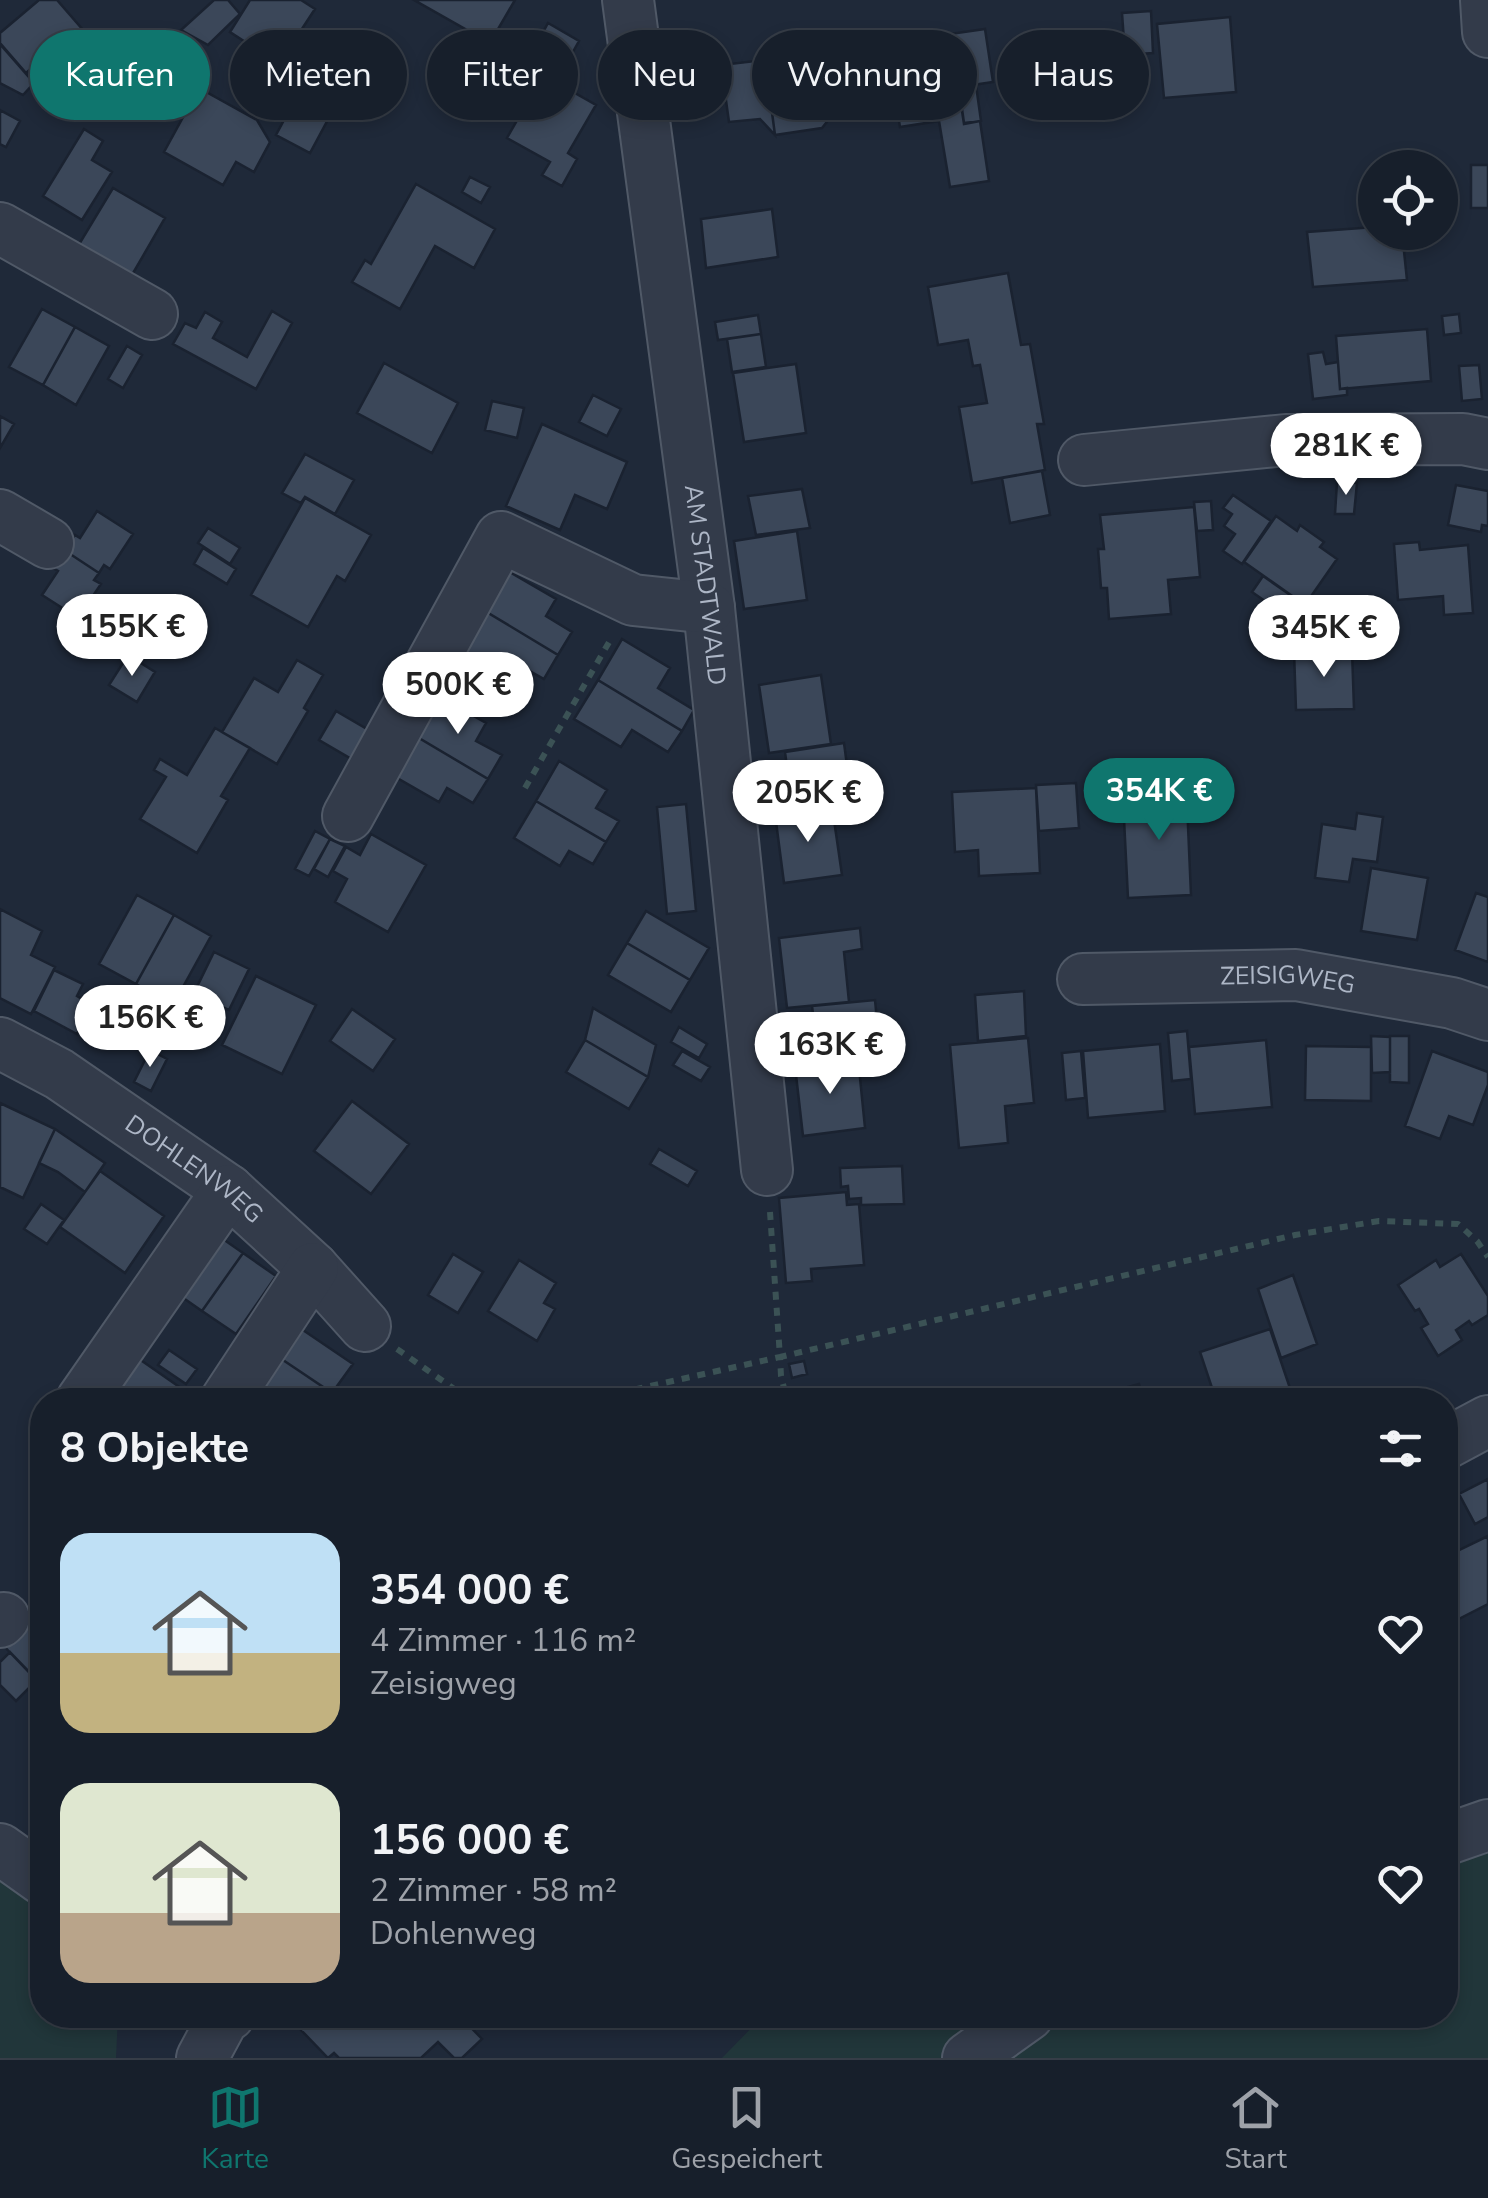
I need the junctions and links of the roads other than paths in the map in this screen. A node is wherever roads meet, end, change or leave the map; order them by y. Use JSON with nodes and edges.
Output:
{"nodes":[{"id":1,"x":628,"y":0,"type":"edge"},
{"id":2,"x":1486,"y":0,"type":"edge"},
{"id":3,"x":1488,"y":32,"type":"edge"},
{"id":4,"x":0,"y":228,"type":"edge"},
{"id":5,"x":152,"y":314,"type":"dead end"},
{"id":6,"x":1488,"y":444,"type":"edge"},
{"id":7,"x":1084,"y":460,"type":"dead end"},
{"id":8,"x":0,"y":515,"type":"edge"},
{"id":9,"x":48,"y":543,"type":"dead end"},
{"id":10,"x":709,"y":608,"type":"junction"},
{"id":11,"x":348,"y":816,"type":"dead end"},
{"id":12,"x":1083,"y":979,"type":"dead end"},
{"id":13,"x":1488,"y":1015,"type":"edge"},
{"id":14,"x":0,"y":1043,"type":"edge"},
{"id":15,"x":767,"y":1170,"type":"road end"},
{"id":16,"x":228,"y":1190,"type":"junction"},
{"id":17,"x":313,"y":1268,"type":"junction"},
{"id":18,"x":365,"y":1326,"type":"road end"},
{"id":19,"x":90,"y":1388,"type":"edge"},
{"id":20,"x":234,"y":1388,"type":"edge"},
{"id":21,"x":1488,"y":1420,"type":"edge"},
{"id":22,"x":1458,"y":1437,"type":"edge"},
{"id":23,"x":1488,"y":1825,"type":"edge"},
{"id":24,"x":1458,"y":1835,"type":"edge"},
{"id":25,"x":0,"y":1849,"type":"edge"},
{"id":26,"x":30,"y":1870,"type":"edge"},
{"id":27,"x":1010,"y":2028,"type":"edge"},
{"id":28,"x":968,"y":2058,"type":"edge"}],
"edges":[{"from":1,"to":10,"type":"street","name":"AM STADTWALD"},
{"from":2,"to":3,"type":"street"},
{"from":4,"to":5,"type":"street"},
{"from":6,"to":7,"type":"street"},
{"from":8,"to":9,"type":"street"},
{"from":10,"to":11,"type":"street"},
{"from":10,"to":15,"type":"street","name":"AM STADTWALD"},
{"from":12,"to":13,"type":"street","name":"ZEISIGWEG"},
{"from":14,"to":16,"type":"street","name":"DOHLENWEG"},
{"from":16,"to":17,"type":"street","name":"DOHLENWEG"},
{"from":16,"to":19,"type":"street"},
{"from":17,"to":18,"type":"street","name":"DOHLENWEG"},
{"from":17,"to":20,"type":"street"},
{"from":21,"to":22,"type":"street"},
{"from":23,"to":24,"type":"street"},
{"from":25,"to":26,"type":"street"},
{"from":27,"to":28,"type":"street"}]}
